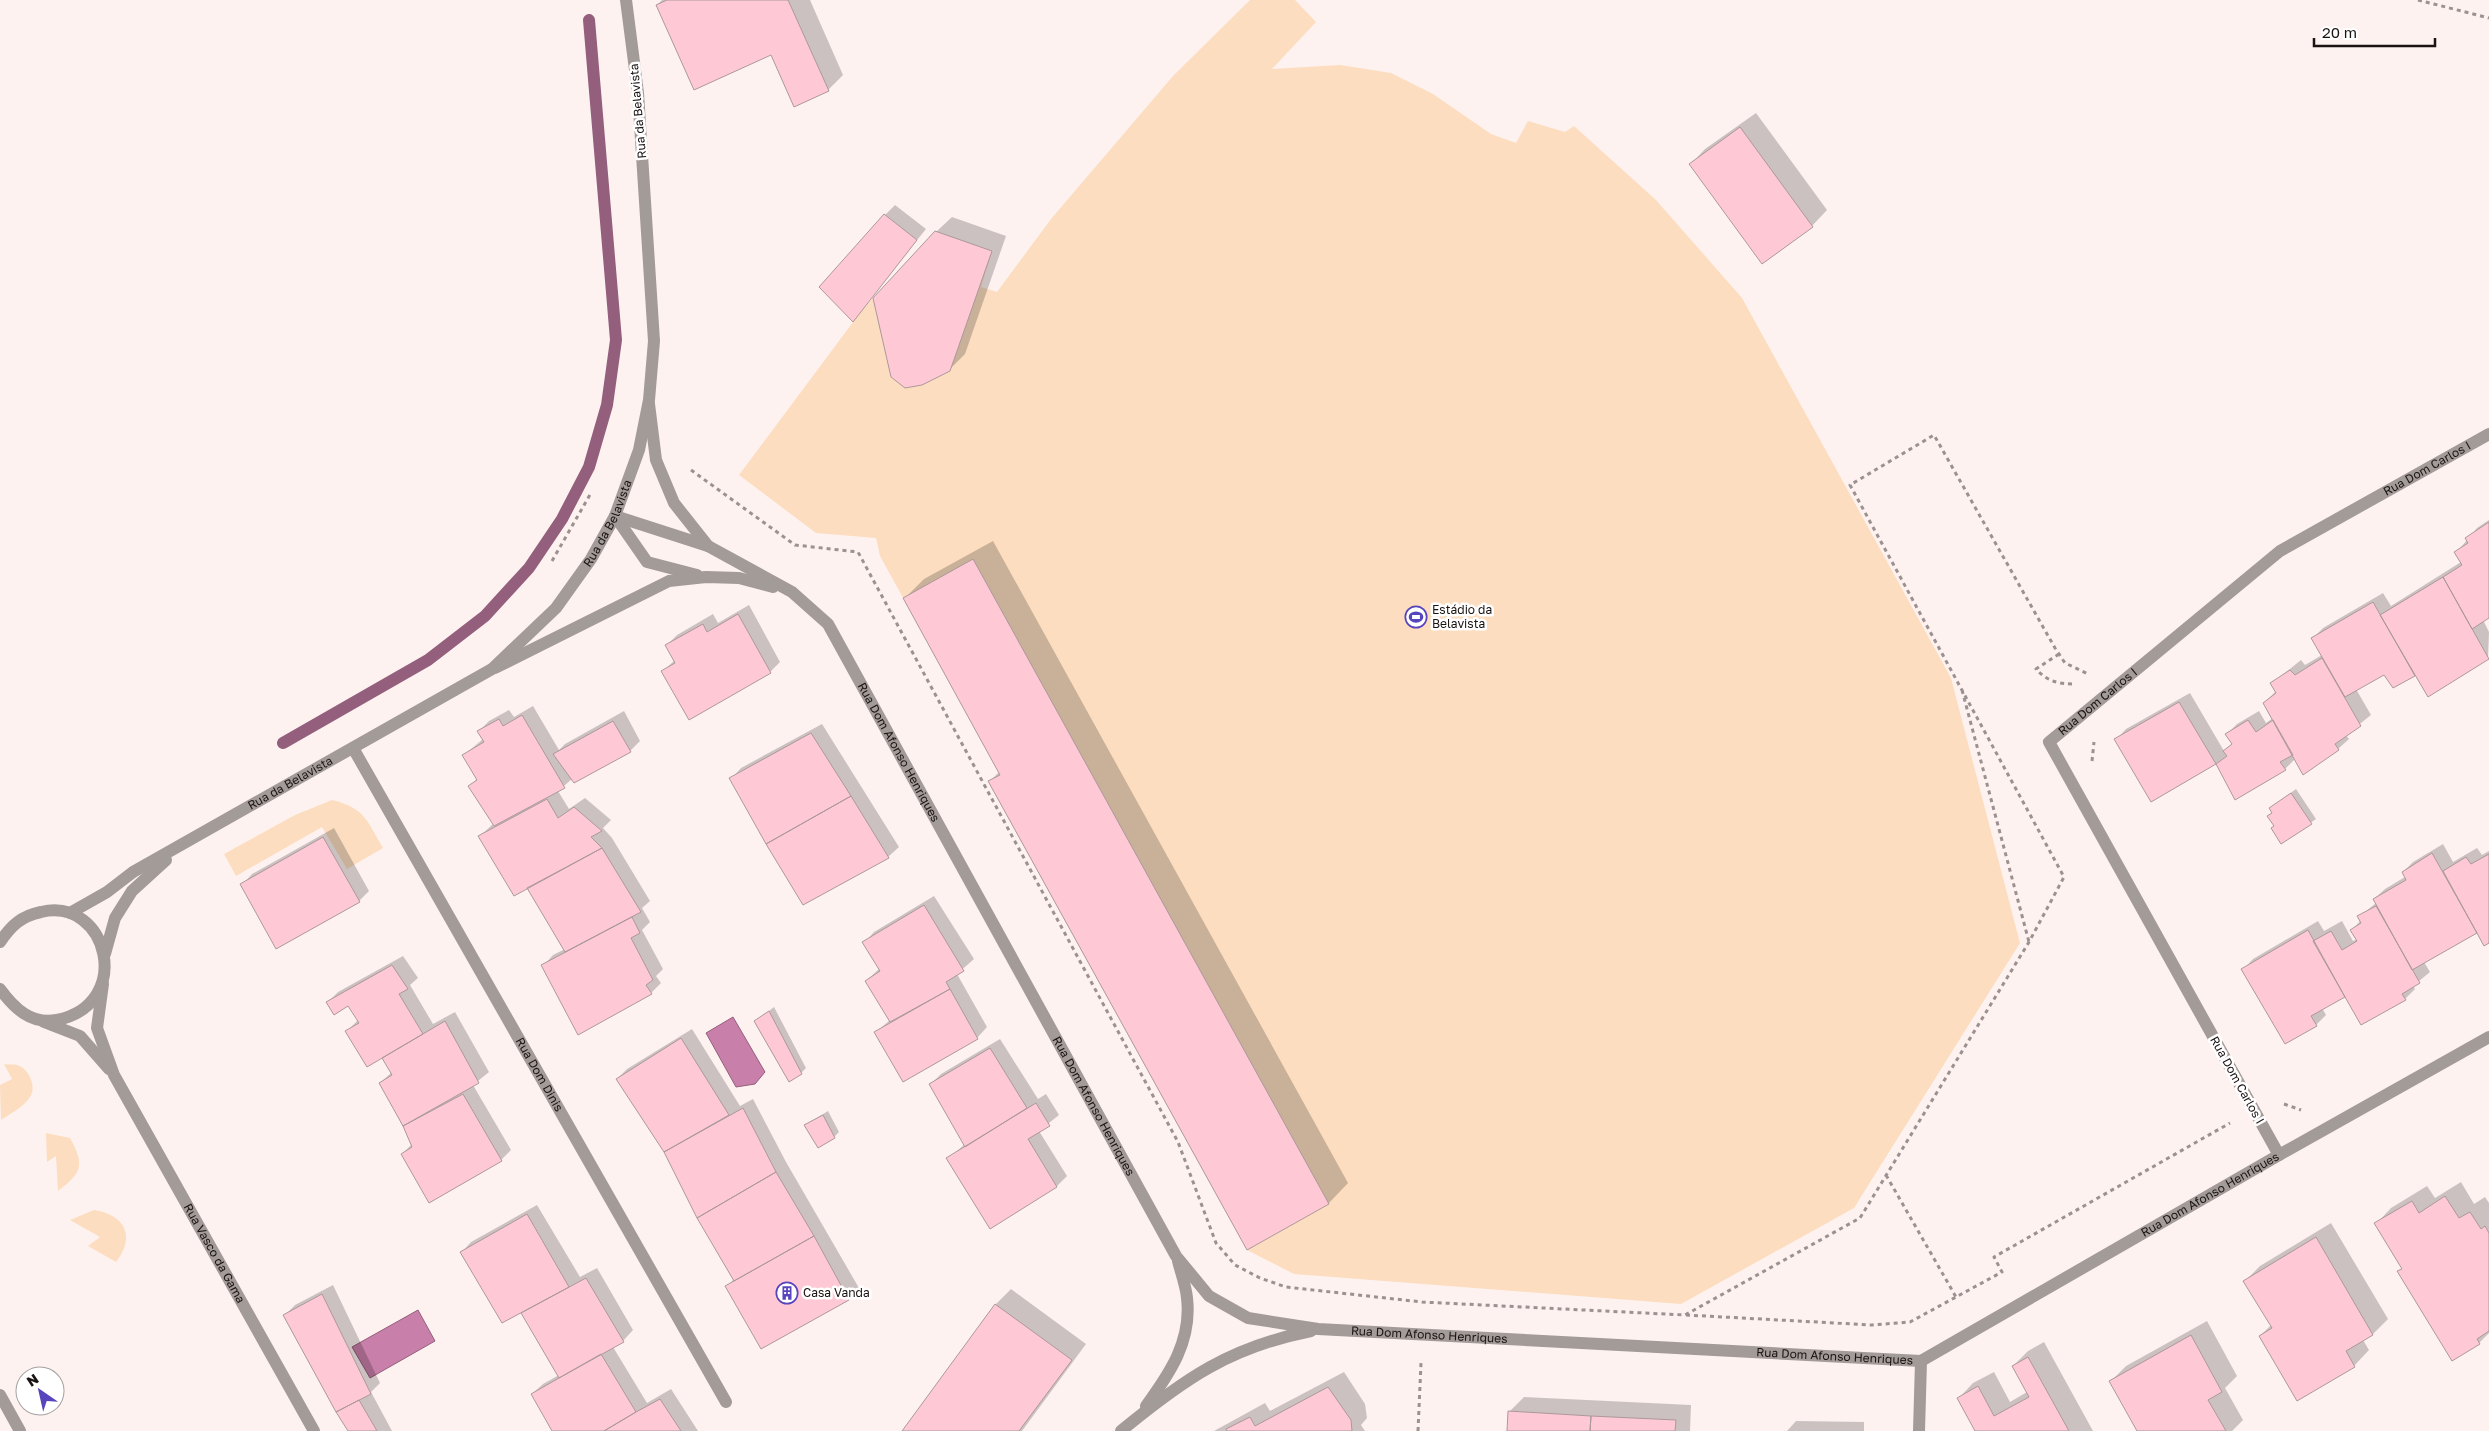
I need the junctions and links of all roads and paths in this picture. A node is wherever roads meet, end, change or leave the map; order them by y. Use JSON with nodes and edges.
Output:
{"nodes":[{"id":1,"x":626,"y":0,"type":"edge"},
{"id":2,"x":2418,"y":0,"type":"edge"},
{"id":3,"x":2489,"y":18,"type":"edge"},
{"id":4,"x":649,"y":400,"type":"junction"},
{"id":5,"x":2489,"y":434,"type":"edge"},
{"id":6,"x":689,"y":468,"type":"dead end"},
{"id":7,"x":594,"y":485,"type":"dead end"},
{"id":8,"x":615,"y":516,"type":"junction"},
{"id":9,"x":708,"y":546,"type":"junction"},
{"id":10,"x":550,"y":565,"type":"dead end"},
{"id":11,"x":706,"y":577,"type":"junction"},
{"id":12,"x":792,"y":592,"type":"junction"},
{"id":13,"x":2059,"y":654,"type":"junction"},
{"id":14,"x":492,"y":669,"type":"junction"},
{"id":15,"x":2084,"y":680,"type":"dead end"},
{"id":16,"x":1960,"y":684,"type":"junction"},
{"id":17,"x":2076,"y":684,"type":"dead end"},
{"id":18,"x":2096,"y":737,"type":"dead end"},
{"id":19,"x":353,"y":748,"type":"junction"},
{"id":20,"x":2092,"y":765,"type":"dead end"},
{"id":21,"x":194,"y":839,"type":"junction"},
{"id":22,"x":70,"y":913,"type":"junction"},
{"id":23,"x":0,"y":942,"type":"edge"},
{"id":24,"x":2029,"y":942,"type":"junction"},
{"id":25,"x":105,"y":954,"type":"junction"},
{"id":26,"x":103,"y":984,"type":"junction"},
{"id":27,"x":0,"y":989,"type":"edge"},
{"id":28,"x":0,"y":1010,"type":"edge"},
{"id":29,"x":20,"y":1012,"type":"junction"},
{"id":30,"x":38,"y":1020,"type":"junction"},
{"id":31,"x":2489,"y":1037,"type":"edge"},
{"id":32,"x":114,"y":1075,"type":"junction"},
{"id":33,"x":2280,"y":1102,"type":"dead end"},
{"id":34,"x":2310,"y":1109,"type":"dead end"},
{"id":35,"x":2230,"y":1116,"type":"dead end"},
{"id":36,"x":2279,"y":1155,"type":"junction"},
{"id":37,"x":1886,"y":1175,"type":"junction"},
{"id":38,"x":1176,"y":1256,"type":"junction"},
{"id":39,"x":1956,"y":1297,"type":"junction"},
{"id":40,"x":1685,"y":1315,"type":"junction"},
{"id":41,"x":1318,"y":1329,"type":"junction"},
{"id":42,"x":1422,"y":1335,"type":"junction"},
{"id":43,"x":1921,"y":1361,"type":"junction"},
{"id":44,"x":0,"y":1395,"type":"edge"},
{"id":45,"x":726,"y":1402,"type":"dead end"},
{"id":46,"x":1137,"y":1418,"type":"junction"},
{"id":47,"x":20,"y":1431,"type":"edge"},
{"id":48,"x":314,"y":1431,"type":"edge"},
{"id":49,"x":1121,"y":1431,"type":"edge"},
{"id":50,"x":1418,"y":1431,"type":"edge"},
{"id":51,"x":1918,"y":1431,"type":"edge"}],
"edges":[{"from":1,"to":4,"type":"street","name":"Rua da Belavista"},
{"from":2,"to":3,"type":"path"},
{"from":4,"to":8,"type":"street","name":"Rua da Belavista"},
{"from":4,"to":9,"type":"street"},
{"from":5,"to":36,"type":"street","name":"Rua Dom Carlos I"},
{"from":6,"to":40,"type":"path"},
{"from":7,"to":10,"type":"path"},
{"from":8,"to":9,"type":"street"},
{"from":8,"to":11,"type":"street"},
{"from":8,"to":14,"type":"street","name":"Rua da Belavista"},
{"from":9,"to":12,"type":"street","name":"Rua Dom Afonso Henriques"},
{"from":11,"to":12,"type":"street"},
{"from":11,"to":14,"type":"street"},
{"from":12,"to":38,"type":"street","name":"Rua Dom Afonso Henriques"},
{"from":13,"to":15,"type":"path"},
{"from":13,"to":16,"type":"path"},
{"from":13,"to":17,"type":"path"},
{"from":14,"to":19,"type":"street","name":"Rua da Belavista"},
{"from":16,"to":24,"type":"path"},
{"from":16,"to":24,"type":"path"},
{"from":18,"to":20,"type":"path"},
{"from":19,"to":21,"type":"street","name":"Rua da Belavista"},
{"from":19,"to":45,"type":"street","name":"Rua Dom Dinis"},
{"from":21,"to":22,"type":"street"},
{"from":21,"to":25,"type":"street"},
{"from":22,"to":23,"type":"street"},
{"from":22,"to":25,"type":"street"},
{"from":24,"to":37,"type":"path"},
{"from":25,"to":26,"type":"street"},
{"from":26,"to":30,"type":"street"},
{"from":26,"to":32,"type":"street"},
{"from":27,"to":29,"type":"street"},
{"from":28,"to":29,"type":"street"},
{"from":29,"to":30,"type":"street"},
{"from":30,"to":32,"type":"street"},
{"from":31,"to":36,"type":"street","name":"Rua Dom Afonso Henriques"},
{"from":32,"to":48,"type":"street","name":"Rua Vasco da Gama"},
{"from":33,"to":34,"type":"path"},
{"from":35,"to":39,"type":"path"},
{"from":36,"to":43,"type":"street","name":"Rua Dom Afonso Henriques"},
{"from":37,"to":39,"type":"path"},
{"from":37,"to":40,"type":"path"},
{"from":38,"to":41,"type":"street","name":"Rua Dom Afonso Henriques"},
{"from":38,"to":46,"type":"street"},
{"from":39,"to":40,"type":"path"},
{"from":41,"to":42,"type":"street","name":"Rua Dom Afonso Henriques"},
{"from":41,"to":46,"type":"street"},
{"from":42,"to":43,"type":"street","name":"Rua Dom Afonso Henriques"},
{"from":42,"to":50,"type":"path"},
{"from":43,"to":51,"type":"street"},
{"from":44,"to":47,"type":"street"},
{"from":46,"to":49,"type":"street"}]}
